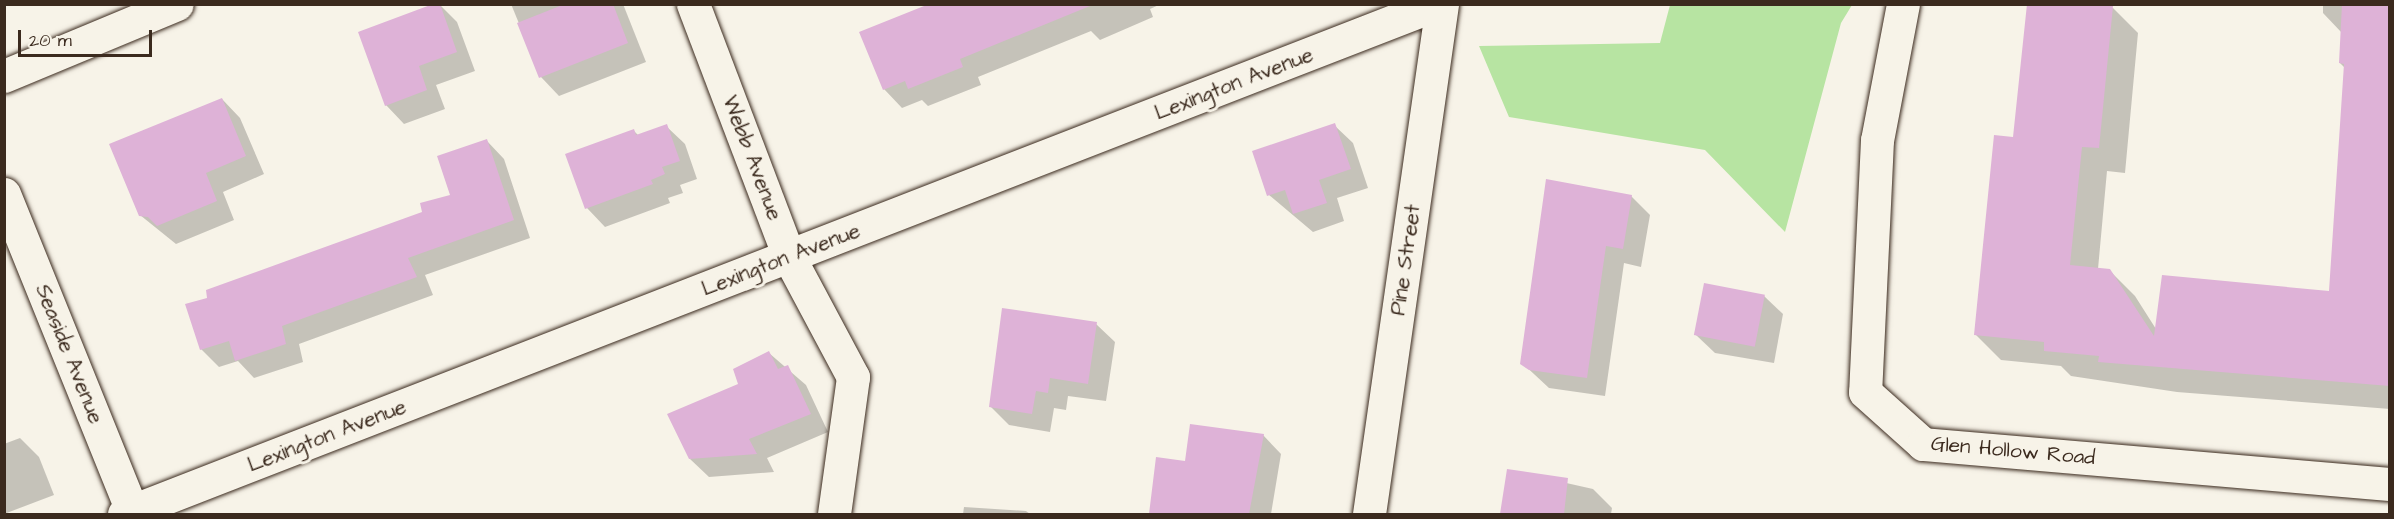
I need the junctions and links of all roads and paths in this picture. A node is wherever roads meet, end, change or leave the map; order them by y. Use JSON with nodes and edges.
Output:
{"nodes":[{"id":1,"x":177,"y":4,"type":"edge"},
{"id":2,"x":693,"y":4,"type":"edge"},
{"id":3,"x":1437,"y":4,"type":"edge"},
{"id":4,"x":1442,"y":4,"type":"edge"},
{"id":5,"x":1903,"y":4,"type":"edge"},
{"id":6,"x":4,"y":76,"type":"edge"},
{"id":7,"x":4,"y":194,"type":"edge"},
{"id":8,"x":789,"y":257,"type":"junction"},
{"id":9,"x":2390,"y":484,"type":"edge"},
{"id":10,"x":129,"y":513,"type":"edge"},
{"id":11,"x":834,"y":514,"type":"edge"},
{"id":12,"x":1369,"y":514,"type":"edge"}],
"edges":[{"from":1,"to":6,"type":"street"},
{"from":2,"to":8,"type":"street","name":"Webb Avenue"},
{"from":3,"to":8,"type":"street","name":"Lexington Avenue"},
{"from":4,"to":12,"type":"street","name":"Pine Street"},
{"from":5,"to":9,"type":"street","name":"Glen Hollow Road"},
{"from":7,"to":10,"type":"street","name":"Seaside Avenue"},
{"from":8,"to":10,"type":"street","name":"Lexington Avenue"},
{"from":8,"to":11,"type":"street","name":"Webb Avenue"}]}
